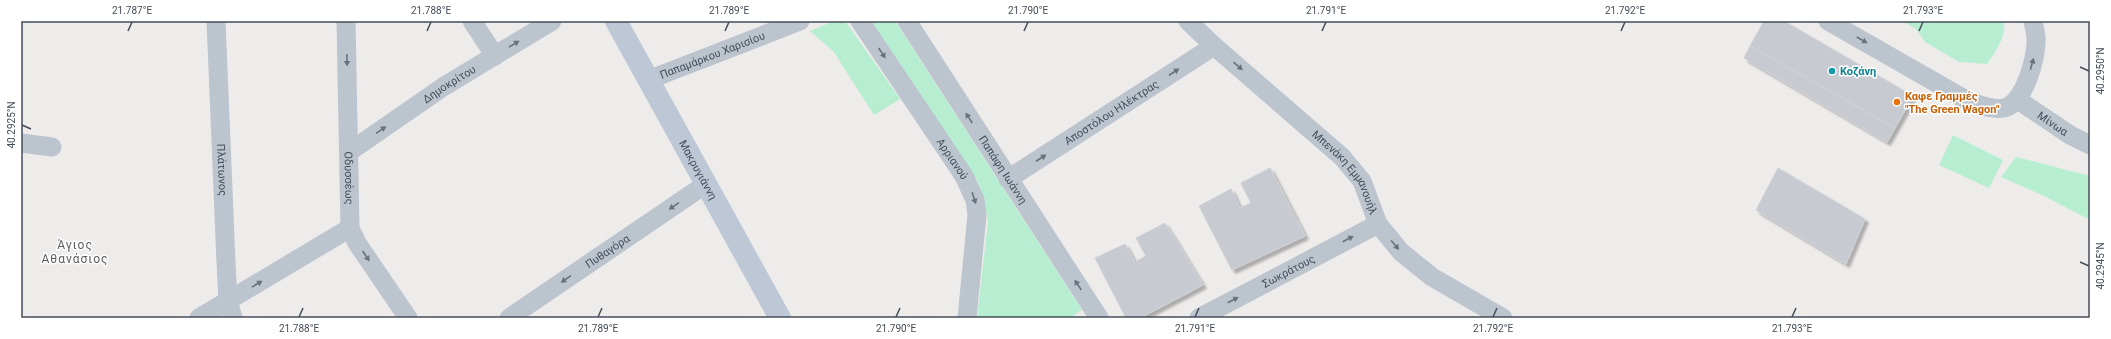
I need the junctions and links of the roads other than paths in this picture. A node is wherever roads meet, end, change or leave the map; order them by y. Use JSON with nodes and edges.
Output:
{"nodes":[{"id":1,"x":216,"y":21,"type":"edge"},
{"id":2,"x":346,"y":21,"type":"edge"},
{"id":3,"x":472,"y":21,"type":"edge"},
{"id":4,"x":552,"y":21,"type":"edge"},
{"id":5,"x":616,"y":21,"type":"edge"},
{"id":6,"x":800,"y":21,"type":"edge"},
{"id":7,"x":860,"y":21,"type":"edge"},
{"id":8,"x":907,"y":21,"type":"edge"},
{"id":9,"x":1188,"y":21,"type":"edge"},
{"id":10,"x":1828,"y":21,"type":"edge"},
{"id":11,"x":2033,"y":21,"type":"edge"},
{"id":12,"x":768,"y":27,"type":"edge"},
{"id":13,"x":1214,"y":46,"type":"junction"},
{"id":14,"x":495,"y":56,"type":"junction"},
{"id":15,"x":648,"y":80,"type":"junction"},
{"id":16,"x":2018,"y":100,"type":"junction"},
{"id":17,"x":21,"y":143,"type":"edge"},
{"id":18,"x":2090,"y":145,"type":"edge"},
{"id":19,"x":52,"y":147,"type":"dead end"},
{"id":20,"x":349,"y":152,"type":"junction"},
{"id":21,"x":1008,"y":179,"type":"junction"},
{"id":22,"x":706,"y":184,"type":"junction"},
{"id":23,"x":1378,"y":224,"type":"junction"},
{"id":24,"x":350,"y":228,"type":"junction"},
{"id":25,"x":231,"y":309,"type":"edge"},
{"id":26,"x":199,"y":318,"type":"edge"},
{"id":27,"x":408,"y":318,"type":"edge"},
{"id":28,"x":509,"y":318,"type":"edge"},
{"id":29,"x":780,"y":318,"type":"edge"},
{"id":30,"x":967,"y":318,"type":"edge"},
{"id":31,"x":1099,"y":318,"type":"edge"},
{"id":32,"x":1199,"y":318,"type":"edge"},
{"id":33,"x":1503,"y":318,"type":"edge"}],
"edges":[{"from":1,"to":25,"type":"street","name":"Πλάτωνος"},
{"from":2,"to":20,"type":"street","name":"Οδυσσέως","one_way":true},
{"from":3,"to":14,"type":"street"},
{"from":14,"to":4,"type":"street","name":"Δημοκρίτου","one_way":true},
{"from":5,"to":15,"type":"street","name":"Μακρυγιάννη"},
{"from":6,"to":12,"type":"street","name":"Παπαμάρκου Χαρισίου"},
{"from":7,"to":30,"type":"street","name":"Αρριανού","one_way":true},
{"from":21,"to":8,"type":"street","name":"Παπάφη Ιωάννη","one_way":true},
{"from":9,"to":13,"type":"street","name":"Μπενάκη Εμμανουήλ"},
{"from":10,"to":16,"type":"street","one_way":true},
{"from":16,"to":11,"type":"street","one_way":true},
{"from":12,"to":15,"type":"street","name":"Παπαμάρκου Χαρισίου"},
{"from":21,"to":13,"type":"street","name":"Αποστόλου Ηλέκτρας","one_way":true},
{"from":13,"to":23,"type":"street","name":"Μπενάκη Εμμανουήλ","one_way":true},
{"from":20,"to":14,"type":"street","name":"Δημοκρίτου","one_way":true},
{"from":15,"to":22,"type":"street","name":"Μακρυγιάννη"},
{"from":16,"to":18,"type":"street","name":"Μίνωα"},
{"from":17,"to":19,"type":"street"},
{"from":20,"to":24,"type":"street","name":"Οδυσσέως"},
{"from":31,"to":21,"type":"street","name":"Παπάφη Ιωάννη","one_way":true},
{"from":22,"to":28,"type":"street","name":"Πυθαγόρα","one_way":true},
{"from":22,"to":29,"type":"street","name":"Μακρυγιάννη"},
{"from":32,"to":23,"type":"street","name":"Σωκράτους","one_way":true},
{"from":23,"to":33,"type":"street","name":"Μπενάκη Εμμανουήλ","one_way":true},
{"from":25,"to":24,"type":"street","one_way":true},
{"from":24,"to":27,"type":"street","name":"Οδυσσέως","one_way":true},
{"from":25,"to":26,"type":"street"}]}
